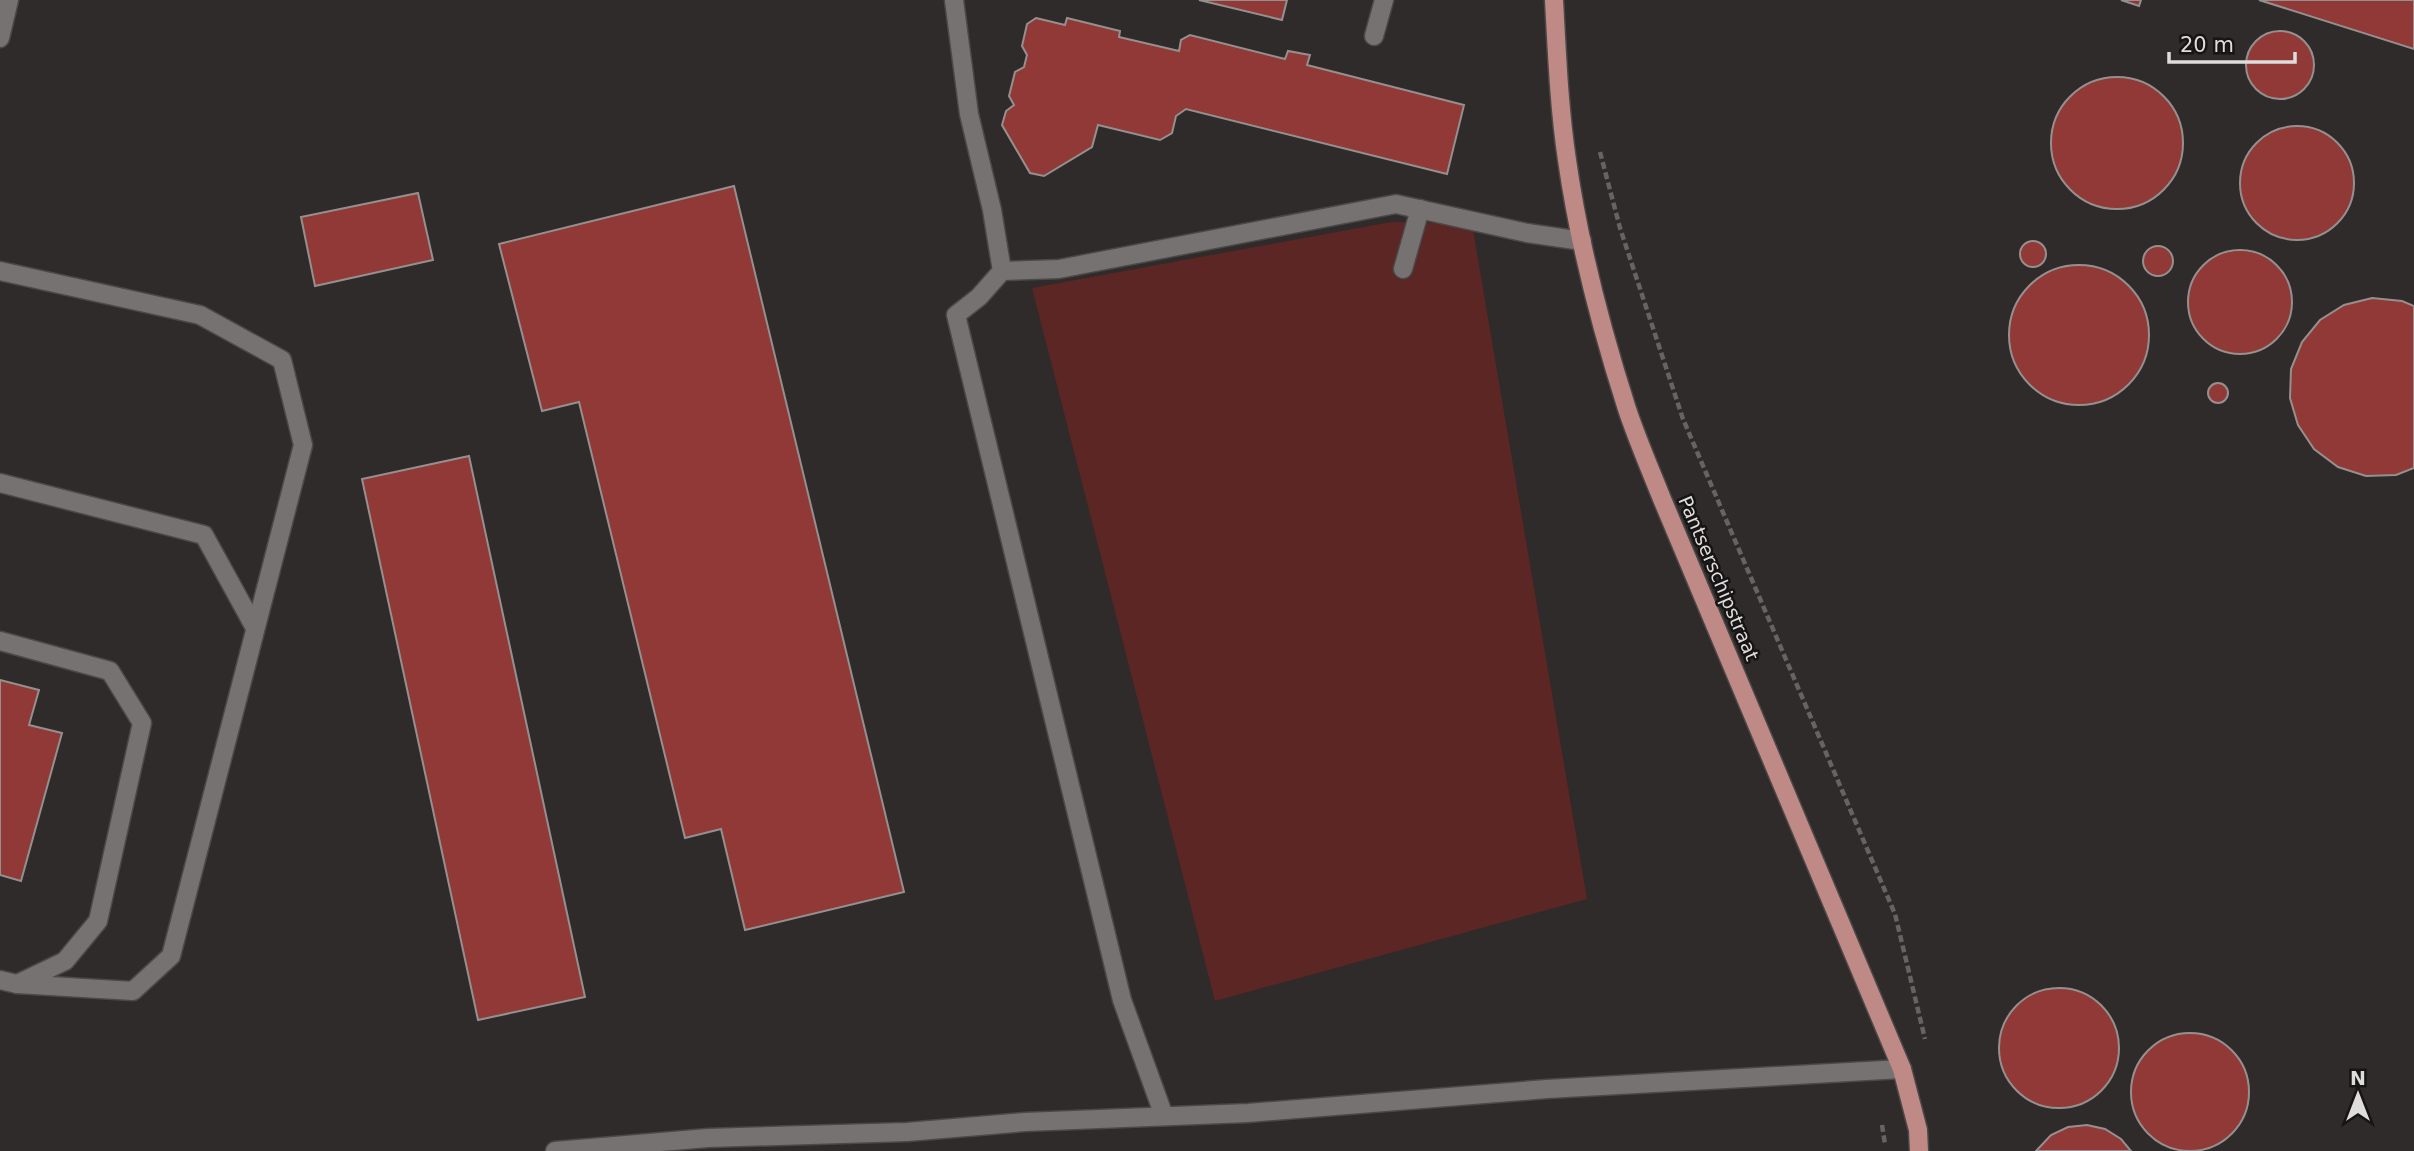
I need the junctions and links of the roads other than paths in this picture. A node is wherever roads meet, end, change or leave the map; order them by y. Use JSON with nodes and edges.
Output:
{"nodes":[{"id":1,"x":9,"y":0,"type":"edge"},
{"id":2,"x":954,"y":0,"type":"edge"},
{"id":3,"x":1384,"y":0,"type":"edge"},
{"id":4,"x":1555,"y":0,"type":"edge"},
{"id":5,"x":1374,"y":36,"type":"dead end"},
{"id":6,"x":0,"y":38,"type":"edge"},
{"id":7,"x":1420,"y":209,"type":"junction"},
{"id":8,"x":1582,"y":241,"type":"junction"},
{"id":9,"x":1403,"y":269,"type":"dead end"},
{"id":10,"x":0,"y":271,"type":"edge"},
{"id":11,"x":1002,"y":271,"type":"junction"},
{"id":12,"x":0,"y":483,"type":"edge"},
{"id":13,"x":256,"y":628,"type":"junction"},
{"id":14,"x":0,"y":641,"type":"edge"},
{"id":15,"x":8,"y":982,"type":"edge"},
{"id":16,"x":1902,"y":1069,"type":"junction"},
{"id":17,"x":1164,"y":1116,"type":"junction"},
{"id":18,"x":746,"y":1144,"type":"edge"},
{"id":19,"x":555,"y":1151,"type":"edge"},
{"id":20,"x":1919,"y":1151,"type":"edge"}],
"edges":[{"from":1,"to":6,"type":"lane"},
{"from":2,"to":11,"type":"lane"},
{"from":3,"to":5,"type":"lane"},
{"from":4,"to":8,"type":"main road","name":"Pantserschipstraat"},
{"from":7,"to":8,"type":"lane"},
{"from":7,"to":9,"type":"lane"},
{"from":7,"to":11,"type":"lane"},
{"from":8,"to":16,"type":"main road","name":"Pantserschipstraat"},
{"from":10,"to":13,"type":"lane"},
{"from":11,"to":17,"type":"lane"},
{"from":12,"to":13,"type":"lane"},
{"from":13,"to":15,"type":"lane"},
{"from":14,"to":15,"type":"lane"},
{"from":16,"to":17,"type":"lane"},
{"from":16,"to":20,"type":"main road","name":"Pantserschipstraat"},
{"from":17,"to":18,"type":"lane"},
{"from":18,"to":19,"type":"lane"}]}
